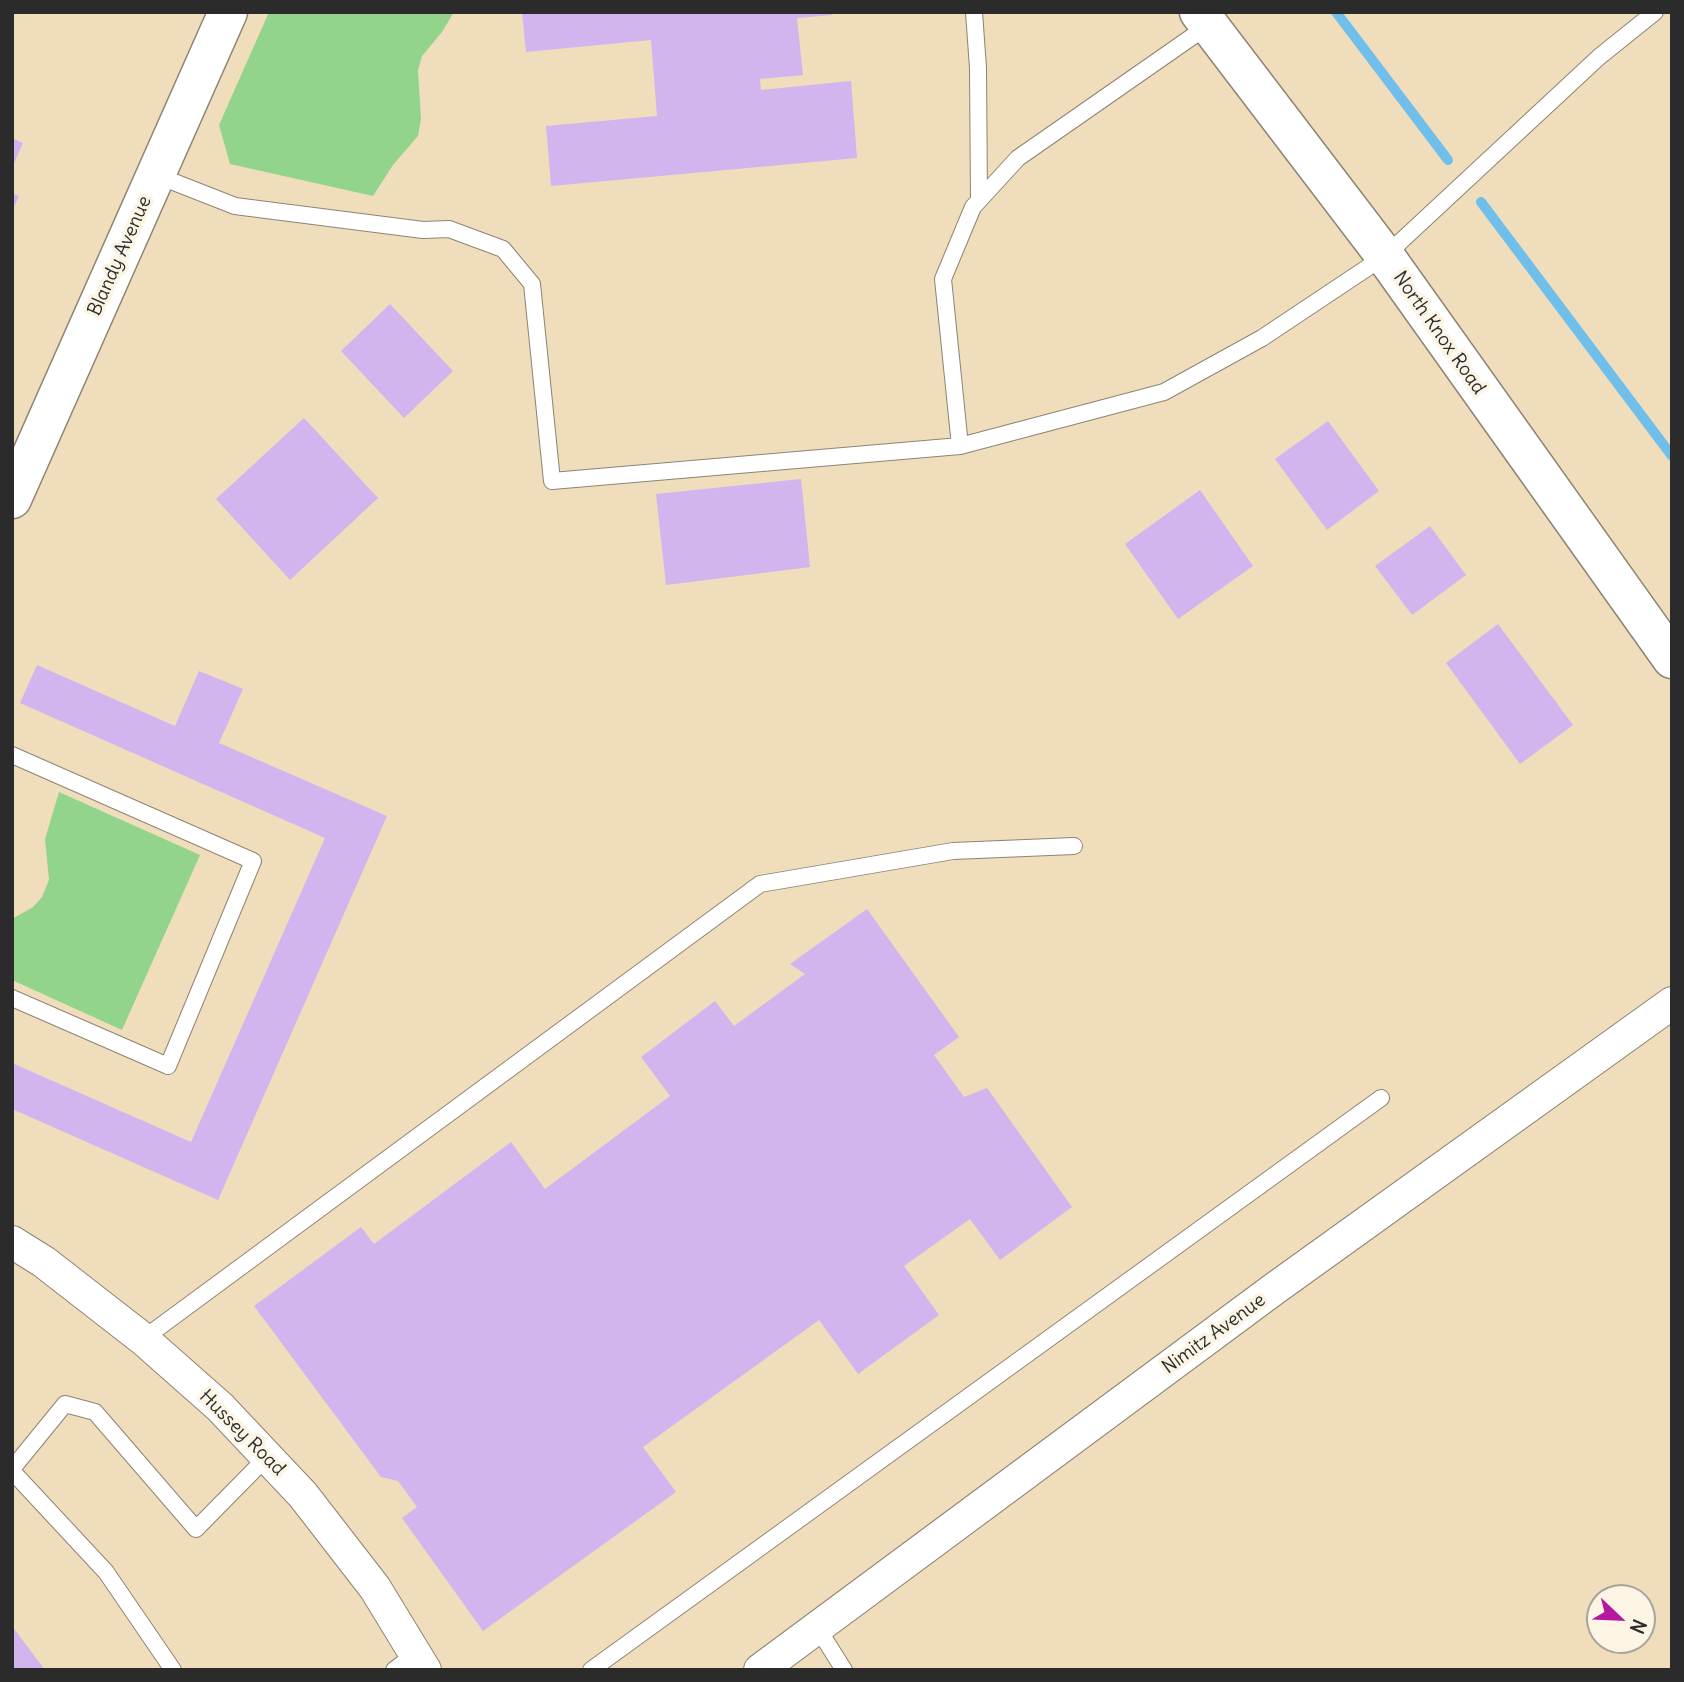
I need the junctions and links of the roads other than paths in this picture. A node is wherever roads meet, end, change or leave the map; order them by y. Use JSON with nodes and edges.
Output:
{"nodes":[{"id":1,"x":228,"y":12,"type":"edge"},
{"id":2,"x":974,"y":12,"type":"edge"},
{"id":3,"x":1655,"y":12,"type":"edge"},
{"id":4,"x":1204,"y":19,"type":"edge"},
{"id":5,"x":156,"y":175,"type":"junction"},
{"id":6,"x":979,"y":200,"type":"junction"},
{"id":7,"x":1385,"y":256,"type":"junction"},
{"id":8,"x":960,"y":446,"type":"junction"},
{"id":9,"x":12,"y":499,"type":"edge"},
{"id":10,"x":1672,"y":659,"type":"edge"},
{"id":11,"x":12,"y":755,"type":"edge"},
{"id":12,"x":1074,"y":845,"type":"dead end"},
{"id":13,"x":12,"y":998,"type":"edge"},
{"id":14,"x":1672,"y":1003,"type":"edge"},
{"id":15,"x":1381,"y":1098,"type":"dead end"},
{"id":16,"x":12,"y":1242,"type":"edge"},
{"id":17,"x":143,"y":1339,"type":"junction"},
{"id":18,"x":267,"y":1457,"type":"junction"},
{"id":19,"x":12,"y":1470,"type":"edge"},
{"id":20,"x":817,"y":1627,"type":"junction"},
{"id":21,"x":411,"y":1664,"type":"edge"},
{"id":22,"x":173,"y":1670,"type":"edge"},
{"id":23,"x":591,"y":1670,"type":"edge"},
{"id":24,"x":760,"y":1670,"type":"edge"},
{"id":25,"x":844,"y":1670,"type":"edge"}],
"edges":[{"from":1,"to":5,"type":"street","name":"Blandy Avenue"},
{"from":2,"to":6,"type":"lane"},
{"from":3,"to":7,"type":"lane"},
{"from":4,"to":6,"type":"lane"},
{"from":4,"to":7,"type":"street","name":"North Knox Road"},
{"from":5,"to":8,"type":"lane"},
{"from":5,"to":9,"type":"street","name":"Blandy Avenue"},
{"from":6,"to":8,"type":"lane"},
{"from":7,"to":8,"type":"lane"},
{"from":7,"to":10,"type":"street","name":"North Knox Road"},
{"from":11,"to":13,"type":"lane"},
{"from":12,"to":17,"type":"lane"},
{"from":14,"to":20,"type":"street","name":"Nimitz Avenue"},
{"from":15,"to":23,"type":"lane"},
{"from":16,"to":17,"type":"street","name":"Hussey Road"},
{"from":17,"to":18,"type":"street","name":"Hussey Road"},
{"from":18,"to":19,"type":"lane"},
{"from":18,"to":21,"type":"street","name":"Hussey Road"},
{"from":19,"to":22,"type":"lane"},
{"from":20,"to":24,"type":"street","name":"Nimitz Avenue"},
{"from":20,"to":25,"type":"lane"}]}
